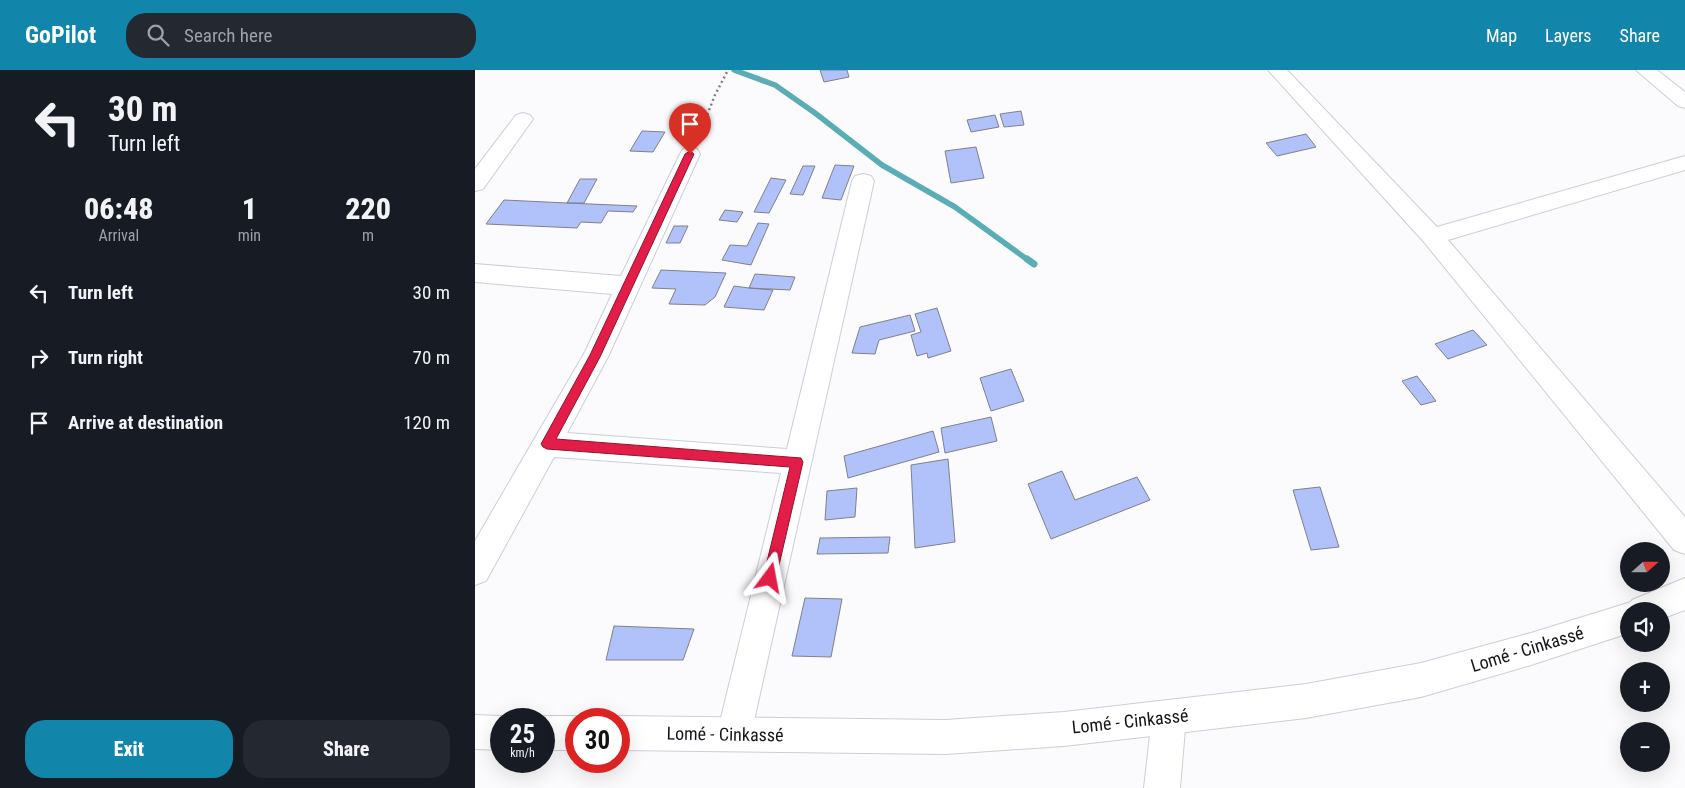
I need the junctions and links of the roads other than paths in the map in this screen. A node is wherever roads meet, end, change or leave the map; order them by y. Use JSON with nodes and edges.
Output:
{"nodes":[{"id":1,"x":1277,"y":70,"type":"edge"},
{"id":2,"x":1645,"y":70,"type":"edge"},
{"id":3,"x":1685,"y":102,"type":"edge"},
{"id":4,"x":523,"y":119,"type":"dead end"},
{"id":5,"x":690,"y":154,"type":"road end"},
{"id":6,"x":1685,"y":163,"type":"edge"},
{"id":7,"x":863,"y":181,"type":"dead end"},
{"id":8,"x":475,"y":184,"type":"edge"},
{"id":9,"x":1431,"y":236,"type":"junction"},
{"id":10,"x":475,"y":273,"type":"edge"},
{"id":11,"x":628,"y":286,"type":"junction"},
{"id":12,"x":547,"y":444,"type":"junction"},
{"id":13,"x":797,"y":462,"type":"junction"},
{"id":14,"x":1685,"y":540,"type":"edge"},
{"id":15,"x":475,"y":570,"type":"edge"},
{"id":16,"x":1685,"y":594,"type":"edge"},
{"id":17,"x":1665,"y":602,"type":"edge"},
{"id":18,"x":1620,"y":620,"type":"edge"},
{"id":19,"x":1169,"y":717,"type":"junction"},
{"id":20,"x":475,"y":732,"type":"edge"},
{"id":21,"x":490,"y":732,"type":"edge"},
{"id":22,"x":630,"y":733,"type":"edge"},
{"id":23,"x":734,"y":734,"type":"junction"},
{"id":24,"x":1163,"y":788,"type":"edge"}],
"edges":[{"from":1,"to":9,"type":"main road"},
{"from":2,"to":3,"type":"main road"},
{"from":4,"to":8,"type":"main road"},
{"from":5,"to":11,"type":"main road"},
{"from":6,"to":9,"type":"main road"},
{"from":7,"to":13,"type":"main road"},
{"from":9,"to":14,"type":"main road"},
{"from":10,"to":11,"type":"main road"},
{"from":11,"to":12,"type":"main road"},
{"from":12,"to":13,"type":"main road"},
{"from":12,"to":15,"type":"main road"},
{"from":13,"to":23,"type":"main road"},
{"from":16,"to":17,"type":"main road"},
{"from":18,"to":19,"type":"main road","name":"Lomé - Cinkassé"},
{"from":19,"to":23,"type":"main road","name":"Lomé - Cinkassé"},
{"from":19,"to":24,"type":"main road"},
{"from":20,"to":21,"type":"main road"},
{"from":22,"to":23,"type":"main road","name":"Lomé - Cinkassé"}]}
